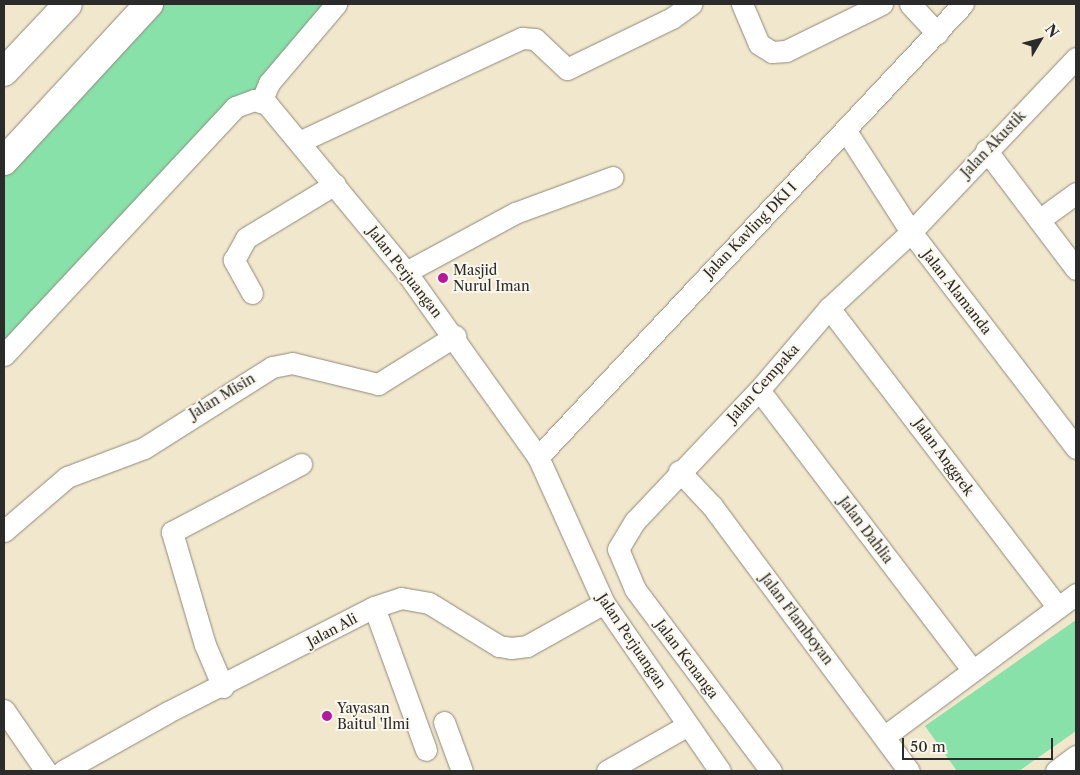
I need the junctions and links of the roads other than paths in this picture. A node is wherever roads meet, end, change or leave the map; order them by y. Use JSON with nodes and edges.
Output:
{"nodes":[{"id":1,"x":68,"y":4,"type":"edge"},
{"id":2,"x":149,"y":4,"type":"edge"},
{"id":3,"x":336,"y":4,"type":"edge"},
{"id":4,"x":691,"y":4,"type":"edge"},
{"id":5,"x":742,"y":4,"type":"edge"},
{"id":6,"x":882,"y":4,"type":"edge"},
{"id":7,"x":910,"y":4,"type":"edge"},
{"id":8,"x":963,"y":4,"type":"edge"},
{"id":9,"x":936,"y":33,"type":"junction"},
{"id":10,"x":1076,"y":58,"type":"edge"},
{"id":11,"x":4,"y":72,"type":"edge"},
{"id":12,"x":261,"y":102,"type":"junction"},
{"id":13,"x":846,"y":131,"type":"junction"},
{"id":14,"x":301,"y":141,"type":"junction"},
{"id":15,"x":986,"y":150,"type":"junction"},
{"id":16,"x":4,"y":161,"type":"edge"},
{"id":17,"x":613,"y":177,"type":"dead end"},
{"id":18,"x":335,"y":184,"type":"junction"},
{"id":19,"x":1076,"y":194,"type":"edge"},
{"id":20,"x":1039,"y":220,"type":"junction"},
{"id":21,"x":910,"y":232,"type":"junction"},
{"id":22,"x":1076,"y":269,"type":"edge"},
{"id":23,"x":406,"y":272,"type":"junction"},
{"id":24,"x":252,"y":293,"type":"dead end"},
{"id":25,"x":829,"y":308,"type":"junction"},
{"id":26,"x":455,"y":336,"type":"junction"},
{"id":27,"x":4,"y":355,"type":"edge"},
{"id":28,"x":759,"y":390,"type":"junction"},
{"id":29,"x":1076,"y":448,"type":"edge"},
{"id":30,"x":538,"y":456,"type":"junction"},
{"id":31,"x":301,"y":464,"type":"dead end"},
{"id":32,"x":679,"y":471,"type":"junction"},
{"id":33,"x":4,"y":531,"type":"edge"},
{"id":34,"x":622,"y":541,"type":"joint"},
{"id":35,"x":1076,"y":594,"type":"edge"},
{"id":36,"x":604,"y":603,"type":"junction"},
{"id":37,"x":1058,"y":607,"type":"junction"},
{"id":38,"x":374,"y":608,"type":"junction"},
{"id":39,"x":972,"y":670,"type":"junction"},
{"id":40,"x":223,"y":686,"type":"junction"},
{"id":41,"x":4,"y":710,"type":"edge"},
{"id":42,"x":444,"y":722,"type":"dead end"},
{"id":43,"x":688,"y":725,"type":"junction"},
{"id":44,"x":885,"y":736,"type":"junction"},
{"id":45,"x":426,"y":750,"type":"dead end"},
{"id":46,"x":1076,"y":756,"type":"edge"},
{"id":47,"x":46,"y":771,"type":"edge"},
{"id":48,"x":63,"y":771,"type":"edge"},
{"id":49,"x":462,"y":771,"type":"edge"},
{"id":50,"x":607,"y":771,"type":"edge"},
{"id":51,"x":720,"y":771,"type":"edge"},
{"id":52,"x":771,"y":771,"type":"edge"},
{"id":53,"x":909,"y":771,"type":"edge"},
{"id":54,"x":1056,"y":771,"type":"edge"}],
"edges":[{"from":1,"to":11,"type":"highway"},
{"from":2,"to":16,"type":"highway"},
{"from":3,"to":12,"type":"street"},
{"from":4,"to":14,"type":"street"},
{"from":5,"to":6,"type":"street"},
{"from":7,"to":9,"type":"street"},
{"from":8,"to":9,"type":"street","name":"Jalan Kavling DKI I"},
{"from":9,"to":13,"type":"street","name":"Jalan Kavling DKI I"},
{"from":10,"to":15,"type":"street","name":"Jalan Akustik"},
{"from":12,"to":14,"type":"street","name":"Jalan Perjuangan"},
{"from":12,"to":27,"type":"street"},
{"from":13,"to":21,"type":"street","name":"Jalan Alamanda"},
{"from":13,"to":30,"type":"street","name":"Jalan Kavling DKI I"},
{"from":14,"to":18,"type":"street","name":"Jalan Perjuangan"},
{"from":15,"to":20,"type":"street"},
{"from":15,"to":21,"type":"street","name":"Jalan Akustik"},
{"from":17,"to":23,"type":"street"},
{"from":18,"to":23,"type":"street","name":"Jalan Perjuangan"},
{"from":18,"to":24,"type":"street"},
{"from":19,"to":20,"type":"street"},
{"from":20,"to":22,"type":"street"},
{"from":21,"to":25,"type":"street","name":"Jalan Cempaka"},
{"from":21,"to":29,"type":"street","name":"Jalan Alamanda"},
{"from":23,"to":26,"type":"street","name":"Jalan Perjuangan"},
{"from":25,"to":28,"type":"street","name":"Jalan Cempaka"},
{"from":25,"to":37,"type":"street","name":"Jalan Anggrek"},
{"from":26,"to":30,"type":"street","name":"Jalan Perjuangan"},
{"from":26,"to":33,"type":"street","name":"Jalan Misin"},
{"from":28,"to":32,"type":"street","name":"Jalan Cempaka"},
{"from":28,"to":39,"type":"street","name":"Jalan Dahlia"},
{"from":30,"to":36,"type":"street","name":"Jalan Perjuangan"},
{"from":31,"to":40,"type":"street"},
{"from":32,"to":34,"type":"street","name":"Jalan Cempaka"},
{"from":32,"to":44,"type":"street","name":"Jalan Flamboyan"},
{"from":34,"to":52,"type":"street","name":"Jalan Kenanga"},
{"from":35,"to":37,"type":"street"},
{"from":36,"to":38,"type":"street","name":"Jalan Ali"},
{"from":36,"to":43,"type":"street","name":"Jalan Perjuangan"},
{"from":37,"to":39,"type":"street"},
{"from":38,"to":40,"type":"street","name":"Jalan Ali"},
{"from":38,"to":45,"type":"street"},
{"from":39,"to":44,"type":"street"},
{"from":40,"to":48,"type":"street","name":"Jalan Ali"},
{"from":41,"to":47,"type":"street"},
{"from":42,"to":49,"type":"street"},
{"from":43,"to":50,"type":"street"},
{"from":43,"to":51,"type":"street","name":"Jalan Perjuangan"},
{"from":44,"to":53,"type":"street","name":"Jalan Flamboyan"},
{"from":46,"to":54,"type":"street"}]}
